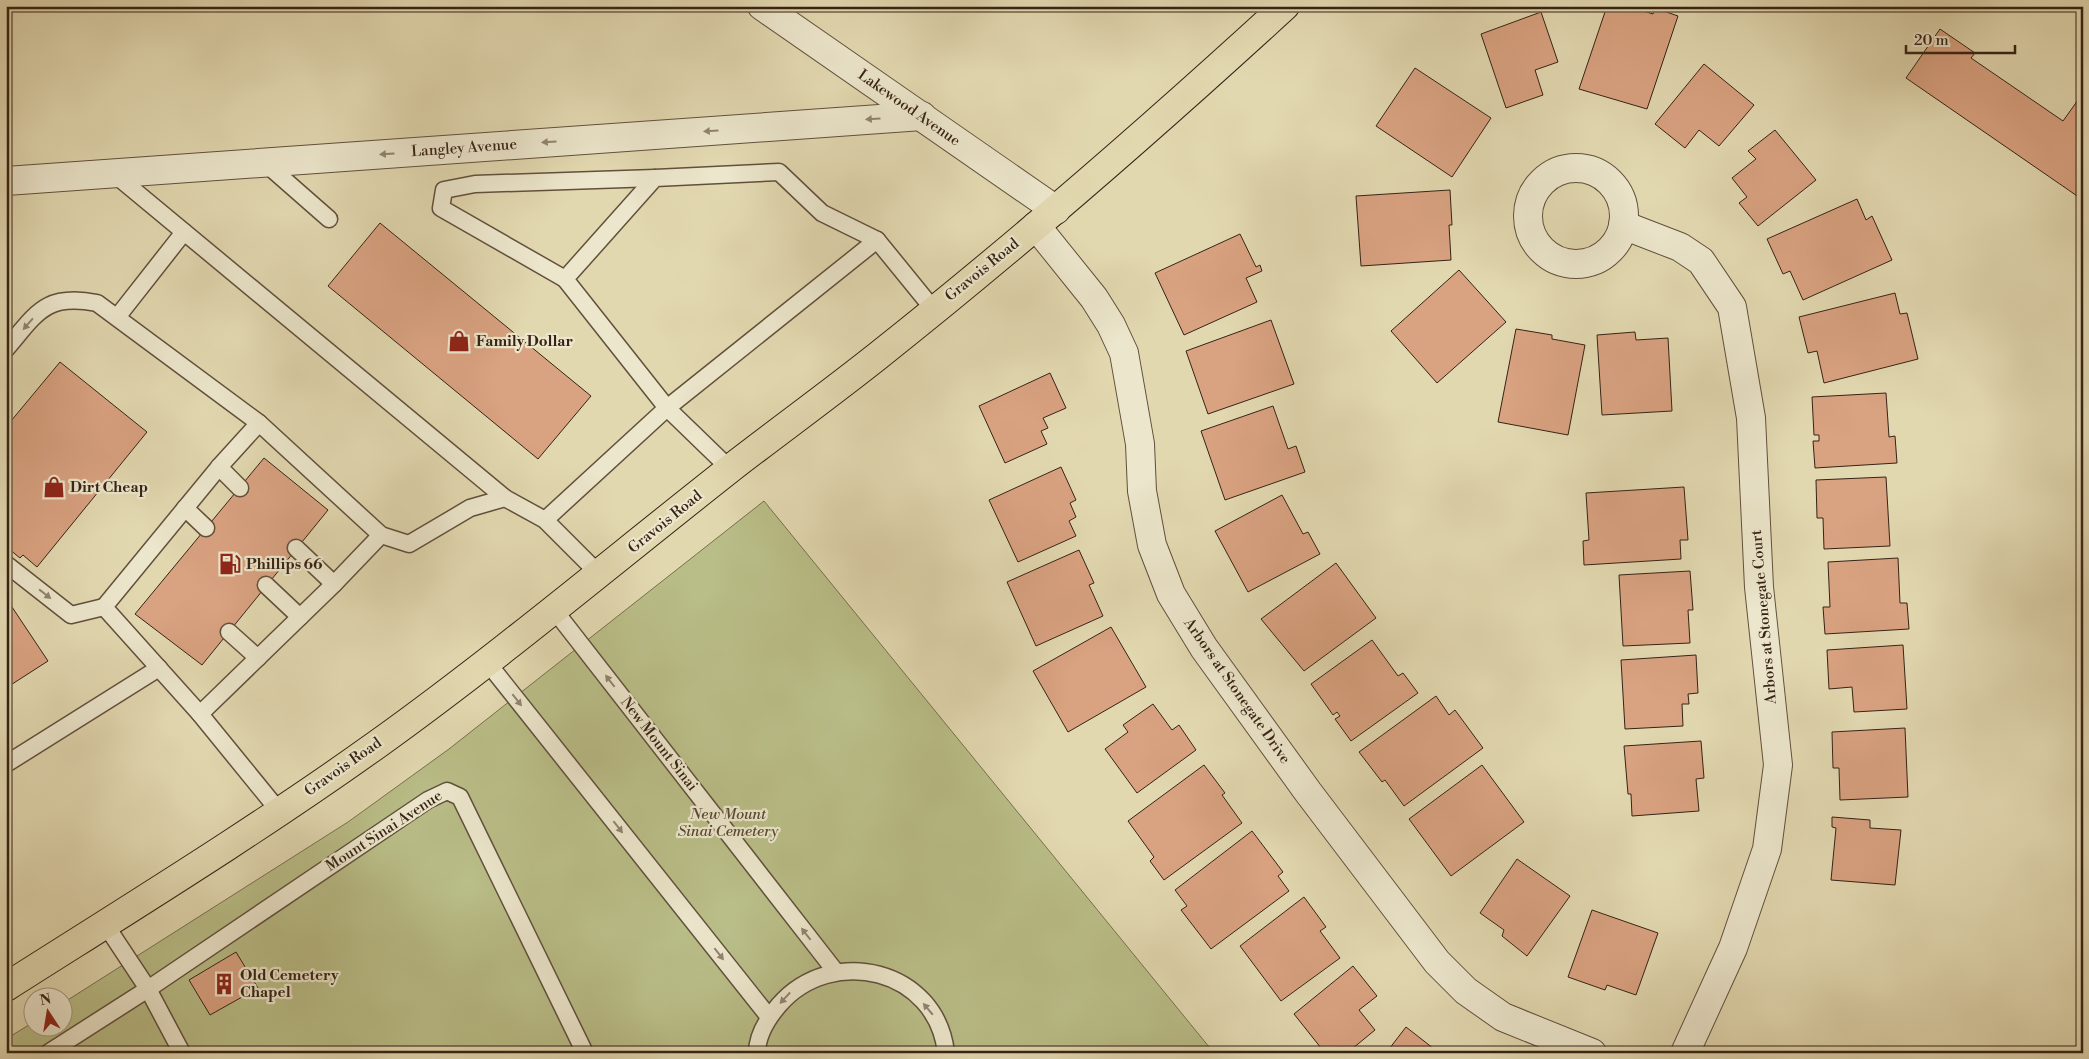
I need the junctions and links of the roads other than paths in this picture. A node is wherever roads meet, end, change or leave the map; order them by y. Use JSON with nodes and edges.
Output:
{"nodes":[{"id":1,"x":762,"y":6,"type":"edge"},
{"id":2,"x":1285,"y":6,"type":"edge"},
{"id":3,"x":922,"y":116,"type":"junction"},
{"id":4,"x":264,"y":162,"type":"junction"},
{"id":5,"x":112,"y":173,"type":"junction"},
{"id":6,"x":655,"y":178,"type":"junction"},
{"id":7,"x":6,"y":180,"type":"edge"},
{"id":8,"x":1046,"y":218,"type":"junction"},
{"id":9,"x":329,"y":219,"type":"dead end"},
{"id":10,"x":1623,"y":225,"type":"dead end"},
{"id":11,"x":184,"y":232,"type":"junction"},
{"id":12,"x":877,"y":240,"type":"junction"},
{"id":13,"x":565,"y":279,"type":"junction"},
{"id":14,"x":934,"y":310,"type":"junction"},
{"id":15,"x":118,"y":316,"type":"junction"},
{"id":16,"x":6,"y":349,"type":"edge"},
{"id":17,"x":667,"y":408,"type":"junction"},
{"id":18,"x":259,"y":423,"type":"junction"},
{"id":19,"x":219,"y":467,"type":"junction"},
{"id":20,"x":730,"y":469,"type":"junction"},
{"id":21,"x":240,"y":488,"type":"dead end"},
{"id":22,"x":505,"y":498,"type":"junction"},
{"id":23,"x":185,"y":508,"type":"junction"},
{"id":24,"x":545,"y":520,"type":"junction"},
{"id":25,"x":206,"y":528,"type":"dead end"},
{"id":26,"x":382,"y":534,"type":"junction"},
{"id":27,"x":296,"y":548,"type":"dead end"},
{"id":28,"x":6,"y":564,"type":"edge"},
{"id":29,"x":600,"y":575,"type":"junction"},
{"id":30,"x":334,"y":584,"type":"junction"},
{"id":31,"x":266,"y":585,"type":"dead end"},
{"id":32,"x":104,"y":607,"type":"junction"},
{"id":33,"x":555,"y":611,"type":"junction"},
{"id":34,"x":300,"y":617,"type":"junction"},
{"id":35,"x":228,"y":632,"type":"dead end"},
{"id":36,"x":258,"y":658,"type":"junction"},
{"id":37,"x":486,"y":662,"type":"junction"},
{"id":38,"x":158,"y":668,"type":"junction"},
{"id":39,"x":200,"y":714,"type":"junction"},
{"id":40,"x":6,"y":764,"type":"edge"},
{"id":41,"x":279,"y":812,"type":"junction"},
{"id":42,"x":105,"y":924,"type":"junction"},
{"id":43,"x":836,"y":972,"type":"junction"},
{"id":44,"x":6,"y":987,"type":"edge"},
{"id":45,"x":148,"y":989,"type":"junction"},
{"id":46,"x":769,"y":1017,"type":"junction"},
{"id":47,"x":48,"y":1053,"type":"edge"},
{"id":48,"x":182,"y":1053,"type":"edge"},
{"id":49,"x":585,"y":1053,"type":"edge"},
{"id":50,"x":757,"y":1053,"type":"edge"},
{"id":51,"x":946,"y":1053,"type":"edge"},
{"id":52,"x":1592,"y":1053,"type":"edge"},
{"id":53,"x":1685,"y":1053,"type":"edge"}],
"edges":[{"from":1,"to":3,"type":"street","name":"Lakewood Avenue"},
{"from":2,"to":8,"type":"main road","name":"Gravois Road"},
{"from":3,"to":4,"type":"street","name":"Langley Avenue","one_way":true},
{"from":3,"to":8,"type":"street","name":"Lakewood Avenue"},
{"from":4,"to":5,"type":"street","name":"Langley Avenue"},
{"from":4,"to":9,"type":"lane"},
{"from":5,"to":7,"type":"street","name":"Langley Avenue"},
{"from":5,"to":11,"type":"lane"},
{"from":6,"to":12,"type":"lane"},
{"from":6,"to":13,"type":"lane"},
{"from":6,"to":13,"type":"lane"},
{"from":8,"to":14,"type":"main road","name":"Gravois Road"},
{"from":8,"to":52,"type":"street","name":"Arbors at Stonegate Drive"},
{"from":10,"to":53,"type":"street","name":"Arbors at Stonegate Court"},
{"from":11,"to":15,"type":"lane"},
{"from":11,"to":22,"type":"lane"},
{"from":12,"to":14,"type":"lane"},
{"from":12,"to":17,"type":"lane"},
{"from":13,"to":17,"type":"lane"},
{"from":14,"to":20,"type":"main road","name":"Gravois Road"},
{"from":15,"to":16,"type":"lane","one_way":true},
{"from":15,"to":18,"type":"lane"},
{"from":17,"to":20,"type":"lane"},
{"from":17,"to":24,"type":"lane"},
{"from":18,"to":19,"type":"lane"},
{"from":18,"to":26,"type":"lane"},
{"from":19,"to":21,"type":"lane"},
{"from":19,"to":23,"type":"lane"},
{"from":20,"to":29,"type":"main road","name":"Gravois Road"},
{"from":22,"to":24,"type":"lane"},
{"from":22,"to":26,"type":"lane"},
{"from":23,"to":25,"type":"lane"},
{"from":23,"to":32,"type":"lane"},
{"from":24,"to":29,"type":"lane"},
{"from":26,"to":30,"type":"lane"},
{"from":27,"to":30,"type":"lane"},
{"from":28,"to":32,"type":"lane","one_way":true},
{"from":29,"to":33,"type":"main road","name":"Gravois Road"},
{"from":30,"to":34,"type":"lane"},
{"from":31,"to":34,"type":"lane"},
{"from":32,"to":38,"type":"lane"},
{"from":33,"to":37,"type":"main road","name":"Gravois Road"},
{"from":43,"to":33,"type":"lane","name":"New Mount Sinai","one_way":true},
{"from":34,"to":36,"type":"lane"},
{"from":35,"to":36,"type":"lane"},
{"from":36,"to":39,"type":"lane"},
{"from":37,"to":41,"type":"main road","name":"Gravois Road"},
{"from":37,"to":46,"type":"lane","one_way":true},
{"from":38,"to":39,"type":"lane"},
{"from":38,"to":40,"type":"lane"},
{"from":39,"to":41,"type":"lane"},
{"from":41,"to":42,"type":"main road","name":"Gravois Road"},
{"from":42,"to":44,"type":"main road","name":"Gravois Road"},
{"from":42,"to":45,"type":"lane"},
{"from":43,"to":46,"type":"lane","one_way":true},
{"from":51,"to":43,"type":"lane","one_way":true},
{"from":45,"to":47,"type":"lane"},
{"from":45,"to":48,"type":"lane"},
{"from":45,"to":49,"type":"lane","name":"Mount Sinai Avenue"},
{"from":46,"to":50,"type":"lane"}]}
